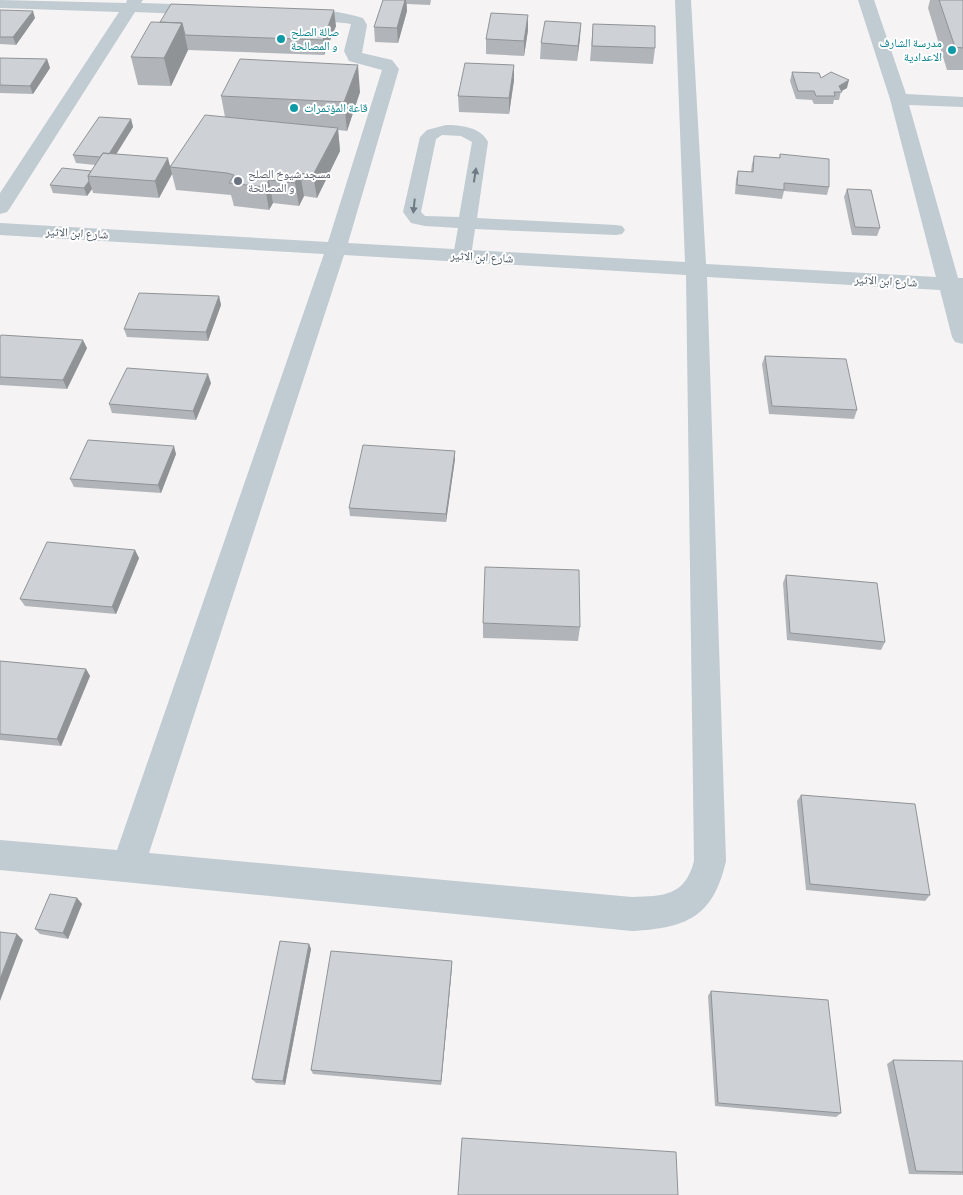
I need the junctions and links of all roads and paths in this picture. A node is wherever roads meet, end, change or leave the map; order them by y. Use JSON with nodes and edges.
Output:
{"nodes":[{"id":1,"x":683,"y":0,"type":"edge"},
{"id":2,"x":866,"y":0,"type":"edge"},
{"id":3,"x":0,"y":3,"type":"edge"},
{"id":4,"x":133,"y":3,"type":"edge"},
{"id":5,"x":220,"y":10,"type":"edge"},
{"id":6,"x":280,"y":13,"type":"edge"},
{"id":7,"x":899,"y":99,"type":"junction"},
{"id":8,"x":963,"y":102,"type":"edge"},
{"id":9,"x":0,"y":208,"type":"edge"},
{"id":10,"x":467,"y":223,"type":"junction"},
{"id":11,"x":0,"y":229,"type":"edge"},
{"id":12,"x":616,"y":230,"type":"dead end"},
{"id":13,"x":336,"y":249,"type":"junction"},
{"id":14,"x":462,"y":256,"type":"junction"},
{"id":15,"x":696,"y":270,"type":"junction"},
{"id":16,"x":956,"y":285,"type":"edge"},
{"id":17,"x":963,"y":337,"type":"edge"},
{"id":18,"x":0,"y":855,"type":"edge"},
{"id":19,"x":128,"y":867,"type":"junction"}],
"edges":[{"from":1,"to":15,"type":"street"},
{"from":2,"to":7,"type":"street"},
{"from":3,"to":4,"type":"street"},
{"from":4,"to":5,"type":"street"},
{"from":4,"to":9,"type":"street"},
{"from":6,"to":13,"type":"street"},
{"from":7,"to":8,"type":"street"},
{"from":7,"to":16,"type":"street"},
{"from":10,"to":10,"type":"lane","one_way":true},
{"from":10,"to":12,"type":"lane"},
{"from":10,"to":14,"type":"lane"},
{"from":11,"to":13,"type":"street","name":"شارع ابن الاثير"},
{"from":13,"to":14,"type":"street","name":"شارع ابن الاثير"},
{"from":13,"to":19,"type":"street"},
{"from":14,"to":15,"type":"street","name":"شارع ابن الاثير"},
{"from":15,"to":16,"type":"street","name":"شارع ابن الاثير"},
{"from":15,"to":19,"type":"street"},
{"from":16,"to":17,"type":"street"},
{"from":18,"to":19,"type":"street"}]}
